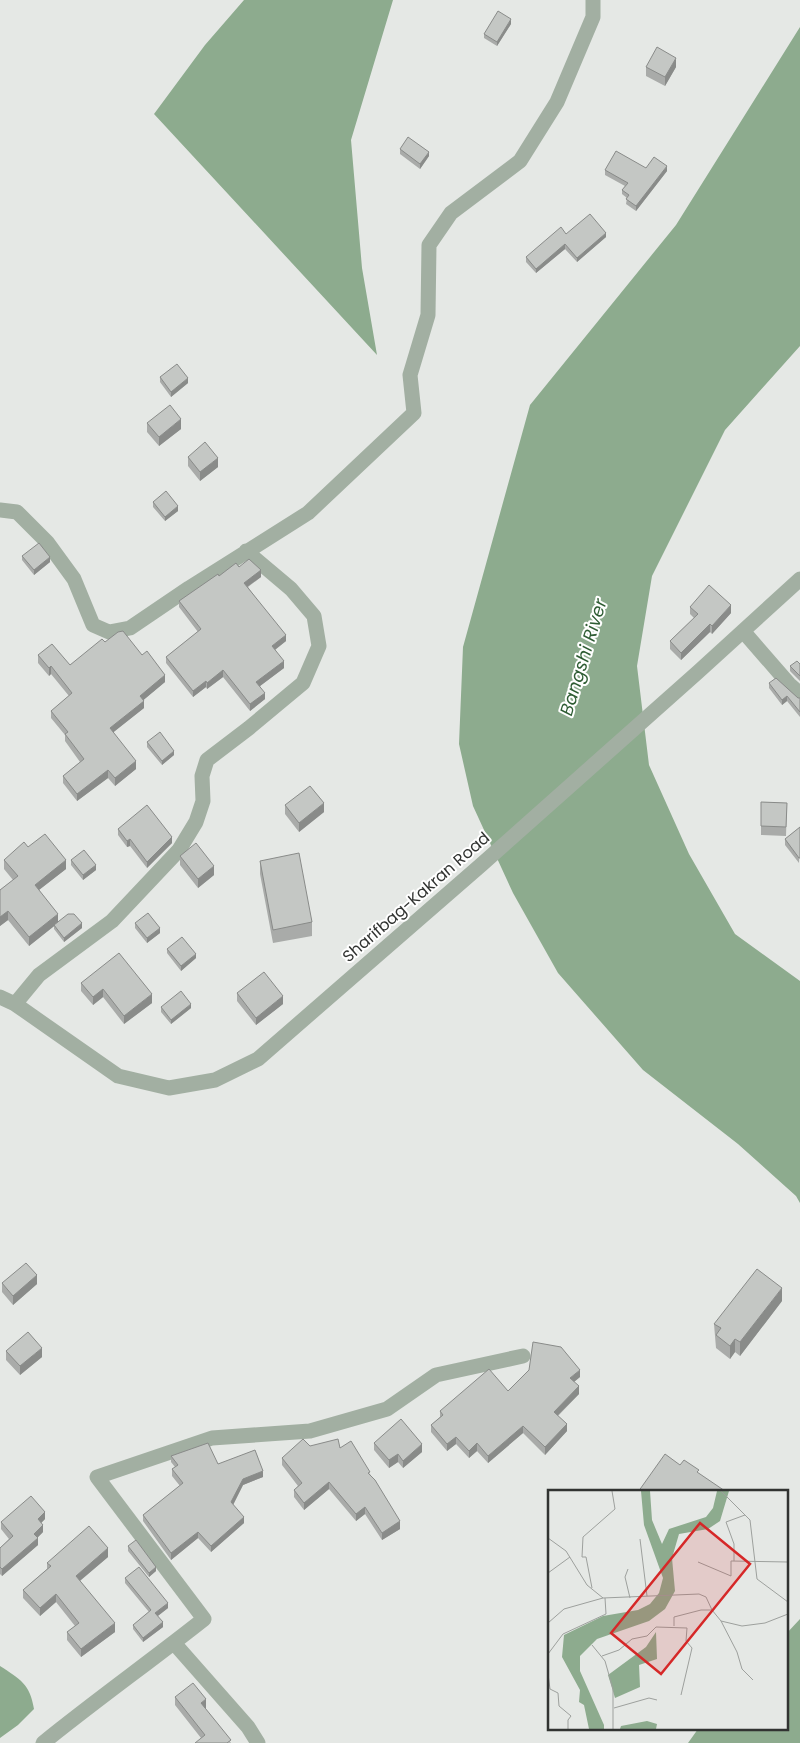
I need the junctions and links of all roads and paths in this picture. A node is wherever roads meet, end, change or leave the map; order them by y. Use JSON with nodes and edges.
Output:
{"nodes":[{"id":1,"x":593,"y":0,"type":"edge"},
{"id":2,"x":0,"y":510,"type":"edge"},
{"id":3,"x":246,"y":551,"type":"junction"},
{"id":4,"x":800,"y":578,"type":"edge"},
{"id":5,"x":743,"y":631,"type":"junction"},
{"id":6,"x":800,"y":694,"type":"edge"},
{"id":7,"x":0,"y":997,"type":"edge"},
{"id":8,"x":14,"y":1004,"type":"junction"},
{"id":9,"x":522,"y":1356,"type":"dead end"},
{"id":10,"x":174,"y":1643,"type":"junction"},
{"id":11,"x":43,"y":1743,"type":"edge"},
{"id":12,"x":258,"y":1743,"type":"edge"}],
"edges":[{"from":1,"to":3,"type":"street"},
{"from":2,"to":3,"type":"street"},
{"from":3,"to":8,"type":"street"},
{"from":4,"to":5,"type":"street","name":"Sharifbag-Kakran Road"},
{"from":5,"to":6,"type":"street"},
{"from":5,"to":8,"type":"street","name":"Sharifbag-Kakran Road"},
{"from":7,"to":8,"type":"street","name":"Sharifbag-Kakran Road"},
{"from":9,"to":10,"type":"street"},
{"from":10,"to":11,"type":"street"},
{"from":10,"to":12,"type":"street"}]}
